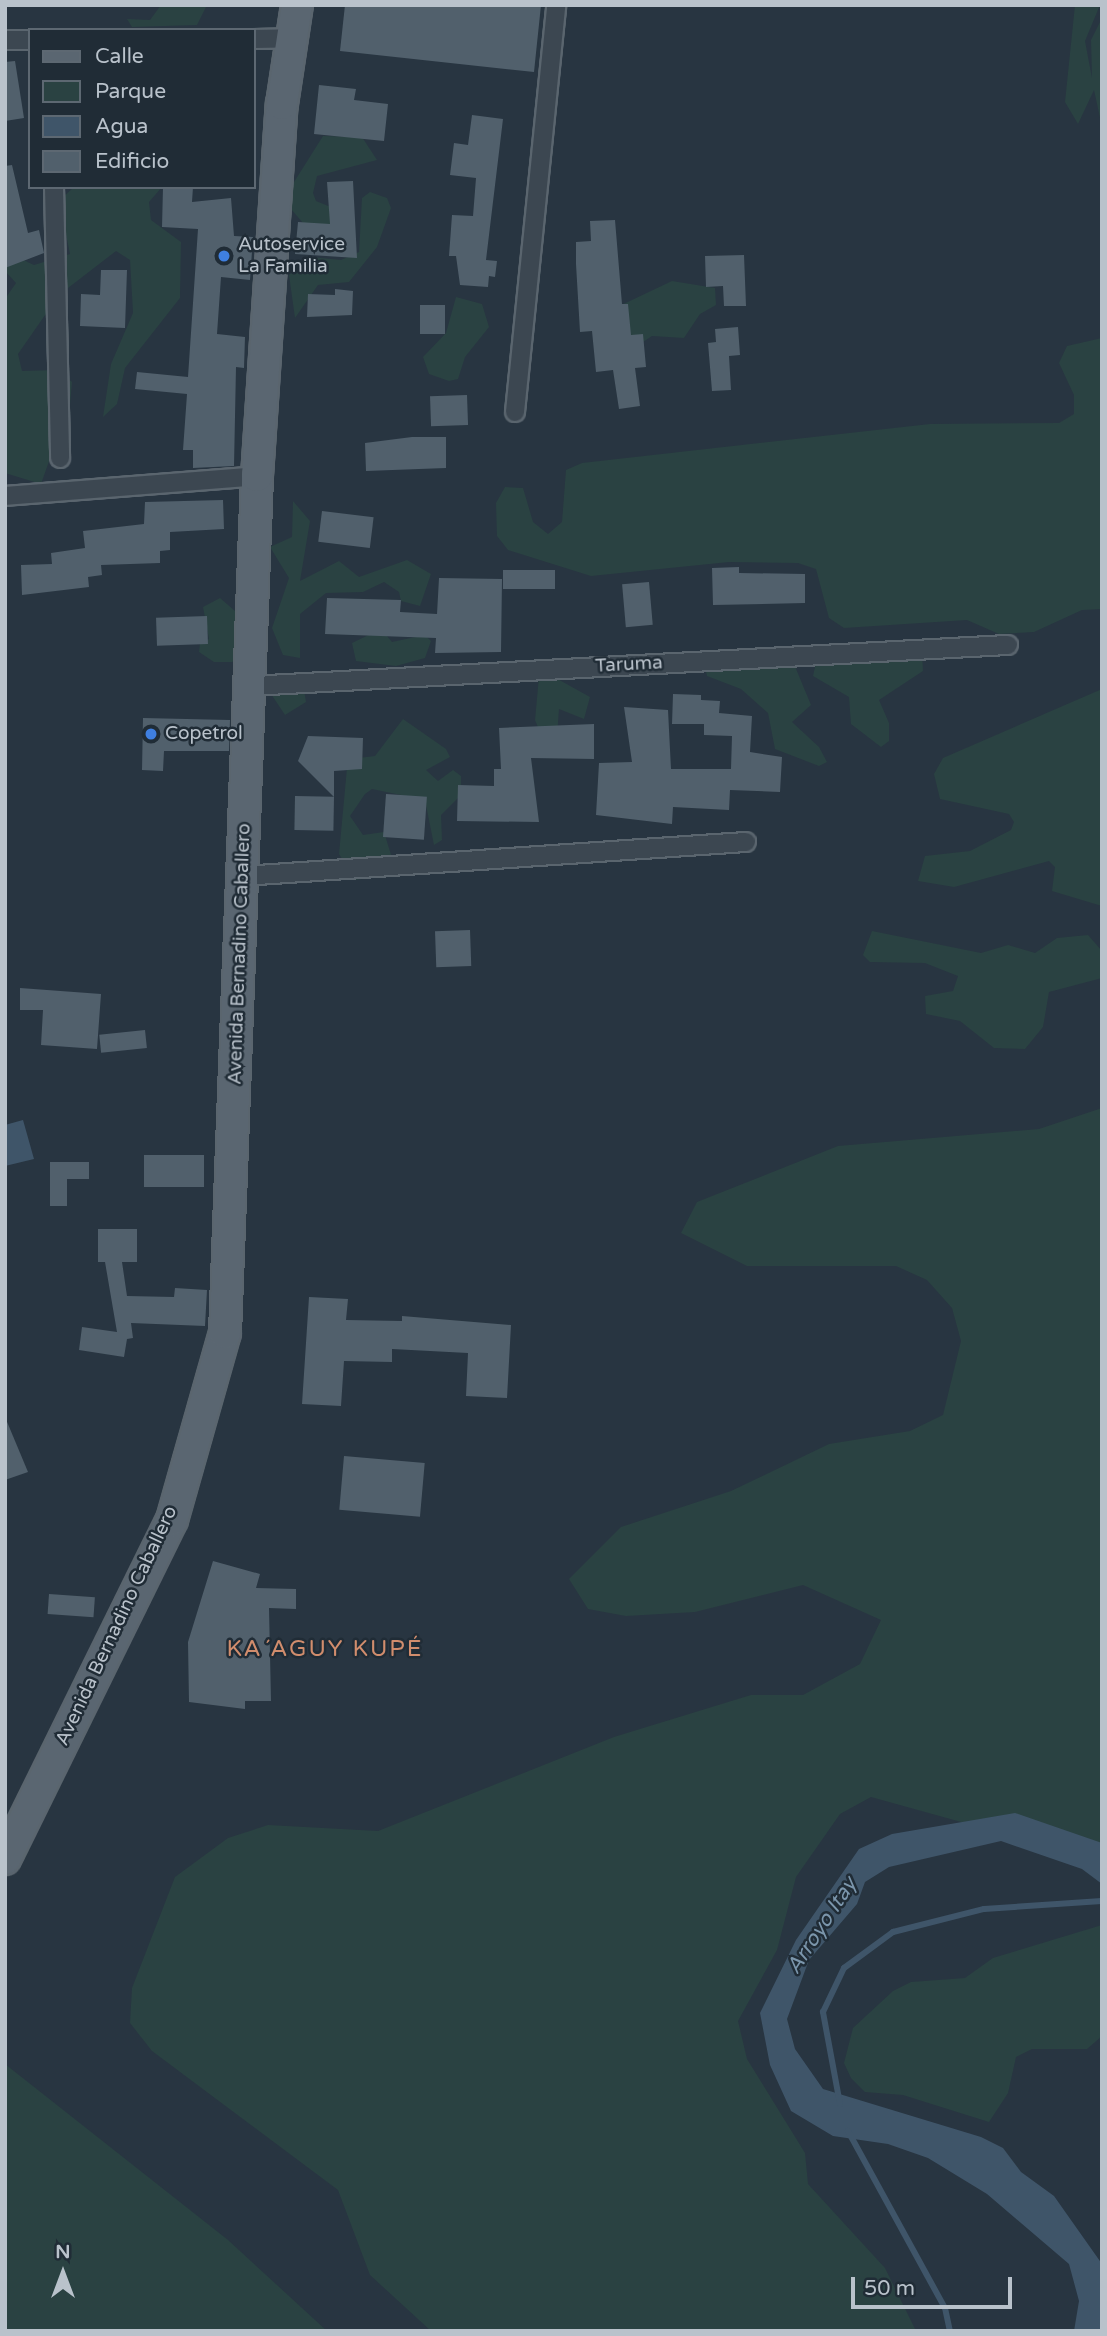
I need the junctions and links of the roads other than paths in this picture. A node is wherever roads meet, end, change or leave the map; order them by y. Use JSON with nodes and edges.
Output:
{"nodes":[{"id":1,"x":297,"y":5,"type":"edge"},
{"id":2,"x":556,"y":5,"type":"edge"},
{"id":3,"x":293,"y":38,"type":"junction"},
{"id":4,"x":256,"y":39,"type":"edge"},
{"id":5,"x":5,"y":40,"type":"edge"},
{"id":6,"x":28,"y":40,"type":"edge"},
{"id":7,"x":54,"y":189,"type":"edge"},
{"id":8,"x":515,"y":411,"type":"dead end"},
{"id":9,"x":60,"y":458,"type":"dead end"},
{"id":10,"x":257,"y":476,"type":"junction"},
{"id":11,"x":5,"y":496,"type":"edge"},
{"id":12,"x":1008,"y":645,"type":"dead end"},
{"id":13,"x":250,"y":686,"type":"junction"},
{"id":14,"x":746,"y":842,"type":"dead end"},
{"id":15,"x":243,"y":876,"type":"junction"},
{"id":16,"x":5,"y":1859,"type":"edge"}],
"edges":[{"from":1,"to":3,"type":"main road","name":"Avenida Bernadino Caballero"},
{"from":2,"to":8,"type":"street"},
{"from":3,"to":4,"type":"street"},
{"from":3,"to":10,"type":"main road","name":"Avenida Bernadino Caballero"},
{"from":5,"to":6,"type":"street"},
{"from":7,"to":9,"type":"street"},
{"from":10,"to":11,"type":"street"},
{"from":10,"to":13,"type":"main road","name":"Avenida Bernadino Caballero"},
{"from":12,"to":13,"type":"street","name":"Taruma"},
{"from":13,"to":15,"type":"main road","name":"Avenida Bernadino Caballero"},
{"from":14,"to":15,"type":"street"},
{"from":15,"to":16,"type":"main road","name":"Avenida Bernadino Caballero"}]}
